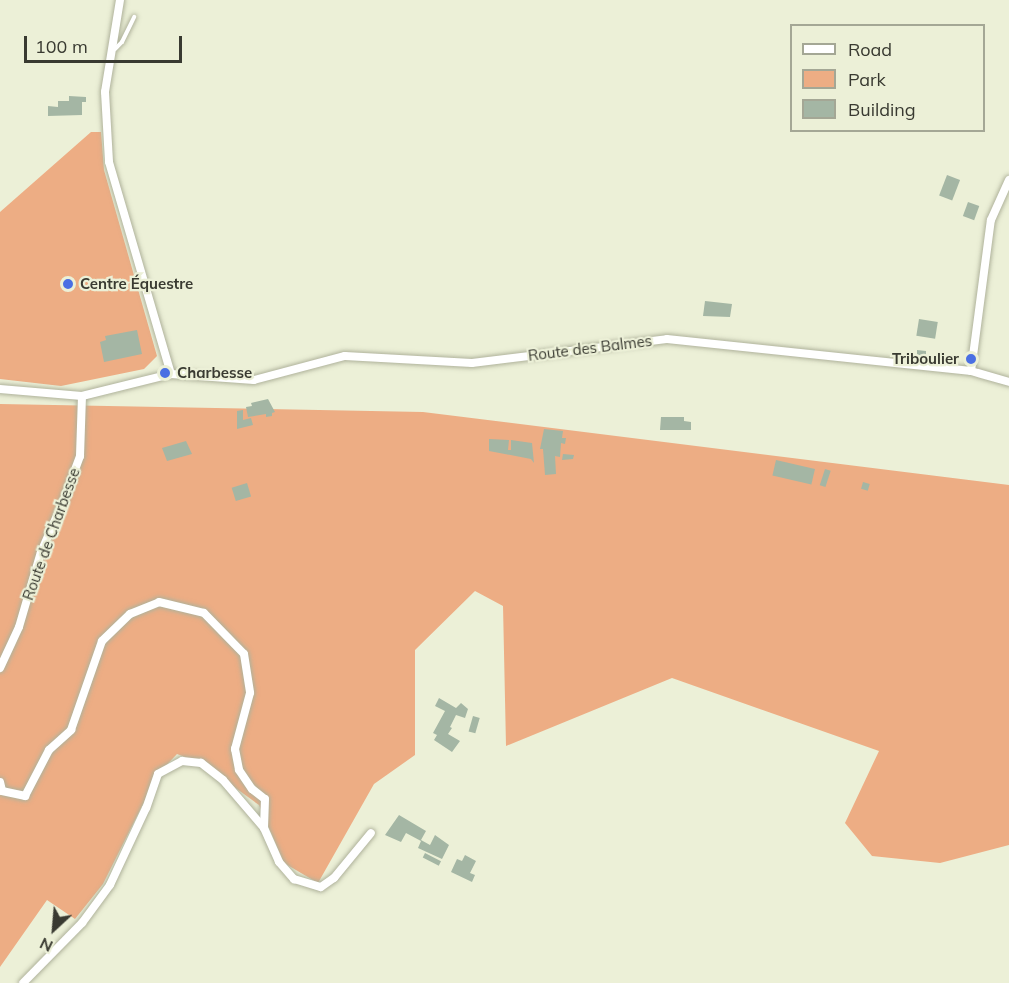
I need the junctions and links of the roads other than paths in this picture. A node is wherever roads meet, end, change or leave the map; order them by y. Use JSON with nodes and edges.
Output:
{"nodes":[{"id":1,"x":120,"y":0,"type":"edge"},
{"id":2,"x":134,"y":17,"type":"dead end"},
{"id":3,"x":111,"y":52,"type":"junction"},
{"id":4,"x":1009,"y":180,"type":"edge"},
{"id":5,"x":971,"y":371,"type":"junction"},
{"id":6,"x":171,"y":374,"type":"junction"},
{"id":7,"x":1009,"y":382,"type":"edge"},
{"id":8,"x":0,"y":389,"type":"edge"},
{"id":9,"x":82,"y":396,"type":"junction"},
{"id":10,"x":0,"y":668,"type":"edge"},
{"id":11,"x":0,"y":782,"type":"edge"},
{"id":12,"x":264,"y":828,"type":"junction"},
{"id":13,"x":371,"y":833,"type":"dead end"},
{"id":14,"x":23,"y":983,"type":"edge"}],
"edges":[{"from":1,"to":3,"type":"street"},
{"from":2,"to":3,"type":"lane"},
{"from":3,"to":6,"type":"street"},
{"from":4,"to":5,"type":"street"},
{"from":5,"to":6,"type":"street","name":"Route des Balmes"},
{"from":5,"to":7,"type":"street","name":"Route des Balmes"},
{"from":6,"to":9,"type":"street","name":"Route des Balmes"},
{"from":8,"to":9,"type":"street","name":"Route des Balmes"},
{"from":9,"to":10,"type":"street","name":"Route de Charbesse"},
{"from":11,"to":12,"type":"street"},
{"from":12,"to":13,"type":"street"},
{"from":12,"to":14,"type":"street"}]}
